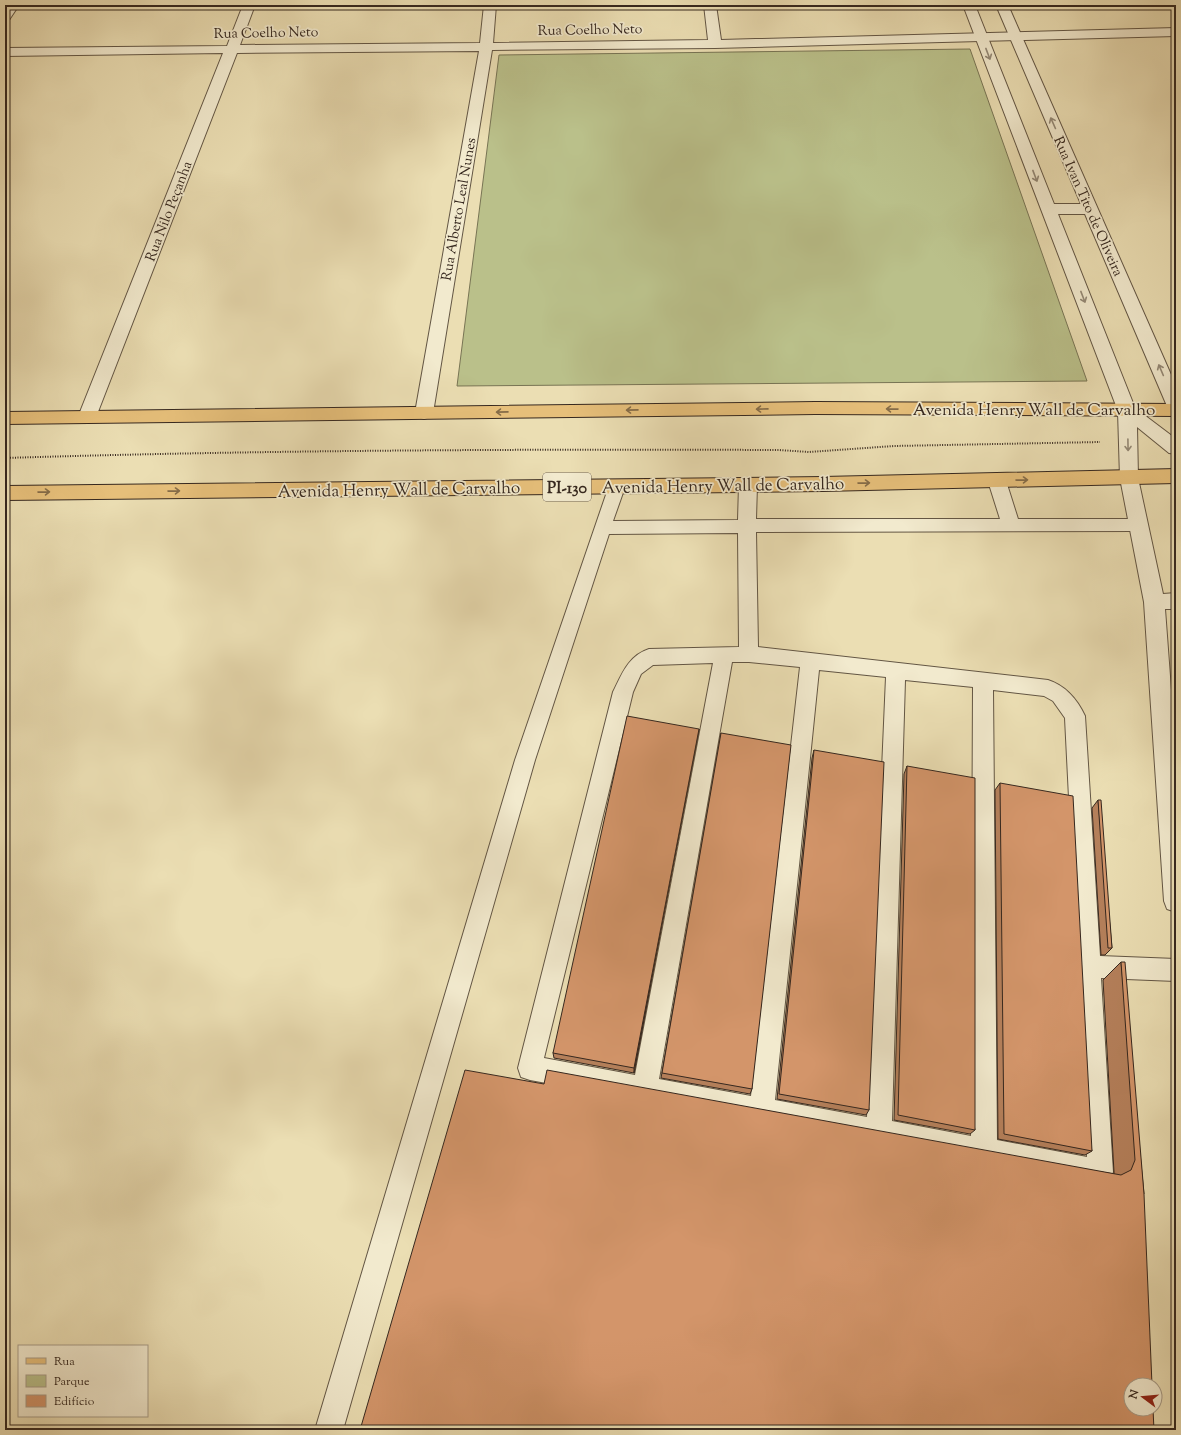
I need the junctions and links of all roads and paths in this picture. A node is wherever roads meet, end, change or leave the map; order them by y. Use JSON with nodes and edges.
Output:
{"nodes":[{"id":1,"x":13,"y":5,"type":"edge"},
{"id":2,"x":249,"y":5,"type":"edge"},
{"id":3,"x":490,"y":5,"type":"edge"},
{"id":4,"x":710,"y":5,"type":"edge"},
{"id":5,"x":969,"y":5,"type":"edge"},
{"id":6,"x":1002,"y":5,"type":"edge"},
{"id":7,"x":5,"y":17,"type":"edge"},
{"id":8,"x":1176,"y":32,"type":"edge"},
{"id":9,"x":1014,"y":35,"type":"junction"},
{"id":10,"x":981,"y":37,"type":"junction"},
{"id":11,"x":715,"y":44,"type":"junction"},
{"id":12,"x":486,"y":46,"type":"junction"},
{"id":13,"x":232,"y":49,"type":"junction"},
{"id":14,"x":5,"y":52,"type":"edge"},
{"id":15,"x":1048,"y":209,"type":"junction"},
{"id":16,"x":1091,"y":209,"type":"junction"},
{"id":17,"x":1176,"y":406,"type":"edge"},
{"id":18,"x":1176,"y":410,"type":"edge"},
{"id":19,"x":1127,"y":411,"type":"junction"},
{"id":20,"x":424,"y":413,"type":"junction"},
{"id":21,"x":88,"y":417,"type":"junction"},
{"id":22,"x":5,"y":418,"type":"edge"},
{"id":23,"x":1127,"y":442,"type":"junction"},
{"id":24,"x":1176,"y":448,"type":"edge"},
{"id":25,"x":5,"y":458,"type":"edge"},
{"id":26,"x":1176,"y":476,"type":"edge"},
{"id":27,"x":1129,"y":478,"type":"junction"},
{"id":28,"x":997,"y":481,"type":"junction"},
{"id":29,"x":748,"y":485,"type":"junction"},
{"id":30,"x":616,"y":487,"type":"junction"},
{"id":31,"x":5,"y":493,"type":"edge"},
{"id":32,"x":1011,"y":525,"type":"junction"},
{"id":33,"x":1138,"y":525,"type":"junction"},
{"id":34,"x":747,"y":526,"type":"junction"},
{"id":35,"x":602,"y":528,"type":"junction"},
{"id":36,"x":1176,"y":601,"type":"edge"},
{"id":37,"x":1154,"y":602,"type":"junction"},
{"id":38,"x":749,"y":654,"type":"junction"},
{"id":39,"x":724,"y":655,"type":"junction"},
{"id":40,"x":810,"y":661,"type":"junction"},
{"id":41,"x":896,"y":671,"type":"junction"},
{"id":42,"x":983,"y":681,"type":"junction"},
{"id":43,"x":1173,"y":833,"type":"edge"},
{"id":44,"x":1176,"y":901,"type":"edge"},
{"id":45,"x":1089,"y":967,"type":"junction"},
{"id":46,"x":1176,"y":970,"type":"edge"},
{"id":47,"x":645,"y":1089,"type":"junction"},
{"id":48,"x":762,"y":1110,"type":"junction"},
{"id":49,"x":879,"y":1132,"type":"junction"},
{"id":50,"x":984,"y":1152,"type":"junction"},
{"id":51,"x":329,"y":1430,"type":"edge"}],
"edges":[{"from":1,"to":7,"type":"street"},
{"from":2,"to":13,"type":"street","name":"Rua Nilo Peçanha"},
{"from":3,"to":12,"type":"street","name":"Rua Alberto Leal Nunes"},
{"from":4,"to":11,"type":"street"},
{"from":5,"to":10,"type":"street"},
{"from":6,"to":9,"type":"street","name":"Rua Ivan Tito de Oliveira"},
{"from":8,"to":9,"type":"street","name":"Rua Coelho Neto"},
{"from":9,"to":10,"type":"street","name":"Rua Coelho Neto"},
{"from":16,"to":9,"type":"street","name":"Rua Ivan Tito de Oliveira","one_way":true},
{"from":10,"to":11,"type":"street","name":"Rua Coelho Neto"},
{"from":10,"to":15,"type":"street","one_way":true},
{"from":11,"to":12,"type":"street","name":"Rua Coelho Neto"},
{"from":12,"to":13,"type":"street","name":"Rua Coelho Neto"},
{"from":12,"to":20,"type":"street","name":"Rua Alberto Leal Nunes"},
{"from":13,"to":14,"type":"street","name":"Rua Coelho Neto"},
{"from":13,"to":21,"type":"street","name":"Rua Nilo Peçanha"},
{"from":15,"to":16,"type":"street"},
{"from":15,"to":19,"type":"street","one_way":true},
{"from":17,"to":16,"type":"street","name":"Rua Ivan Tito de Oliveira","one_way":true},
{"from":18,"to":19,"type":"main road","name":"Avenida Henry Wall de Carvalho"},
{"from":19,"to":20,"type":"main road","name":"Avenida Henry Wall de Carvalho","one_way":true},
{"from":19,"to":23,"type":"street"},
{"from":19,"to":24,"type":"street"},
{"from":20,"to":21,"type":"main road","name":"Avenida Henry Wall de Carvalho"},
{"from":21,"to":22,"type":"main road","name":"Avenida Henry Wall de Carvalho"},
{"from":23,"to":25,"type":"path"},
{"from":23,"to":27,"type":"street","one_way":true},
{"from":26,"to":27,"type":"main road","name":"Avenida Henry Wall de Carvalho","number":"PI-130"},
{"from":28,"to":27,"type":"main road","name":"Avenida Henry Wall de Carvalho","number":"PI-130","one_way":true},
{"from":27,"to":33,"type":"street"},
{"from":29,"to":28,"type":"main road","name":"Avenida Henry Wall de Carvalho","number":"PI-130","one_way":true},
{"from":28,"to":32,"type":"lane"},
{"from":29,"to":30,"type":"main road","name":"Avenida Henry Wall de Carvalho","number":"PI-130"},
{"from":29,"to":34,"type":"lane"},
{"from":31,"to":30,"type":"main road","name":"Avenida Henry Wall de Carvalho","number":"PI-130","one_way":true},
{"from":30,"to":35,"type":"lane"},
{"from":32,"to":33,"type":"lane"},
{"from":32,"to":34,"type":"lane"},
{"from":33,"to":37,"type":"street"},
{"from":34,"to":35,"type":"lane"},
{"from":34,"to":38,"type":"lane"},
{"from":35,"to":51,"type":"lane"},
{"from":36,"to":37,"type":"street"},
{"from":37,"to":43,"type":"street"},
{"from":38,"to":39,"type":"lane"},
{"from":38,"to":40,"type":"lane"},
{"from":39,"to":47,"type":"lane"},
{"from":39,"to":47,"type":"lane"},
{"from":40,"to":41,"type":"lane"},
{"from":40,"to":48,"type":"lane"},
{"from":41,"to":42,"type":"lane"},
{"from":41,"to":49,"type":"lane"},
{"from":42,"to":45,"type":"lane"},
{"from":42,"to":50,"type":"lane"},
{"from":43,"to":44,"type":"street"},
{"from":45,"to":46,"type":"lane"},
{"from":45,"to":50,"type":"lane"},
{"from":47,"to":48,"type":"lane"},
{"from":48,"to":49,"type":"lane"},
{"from":49,"to":50,"type":"lane"}]}
